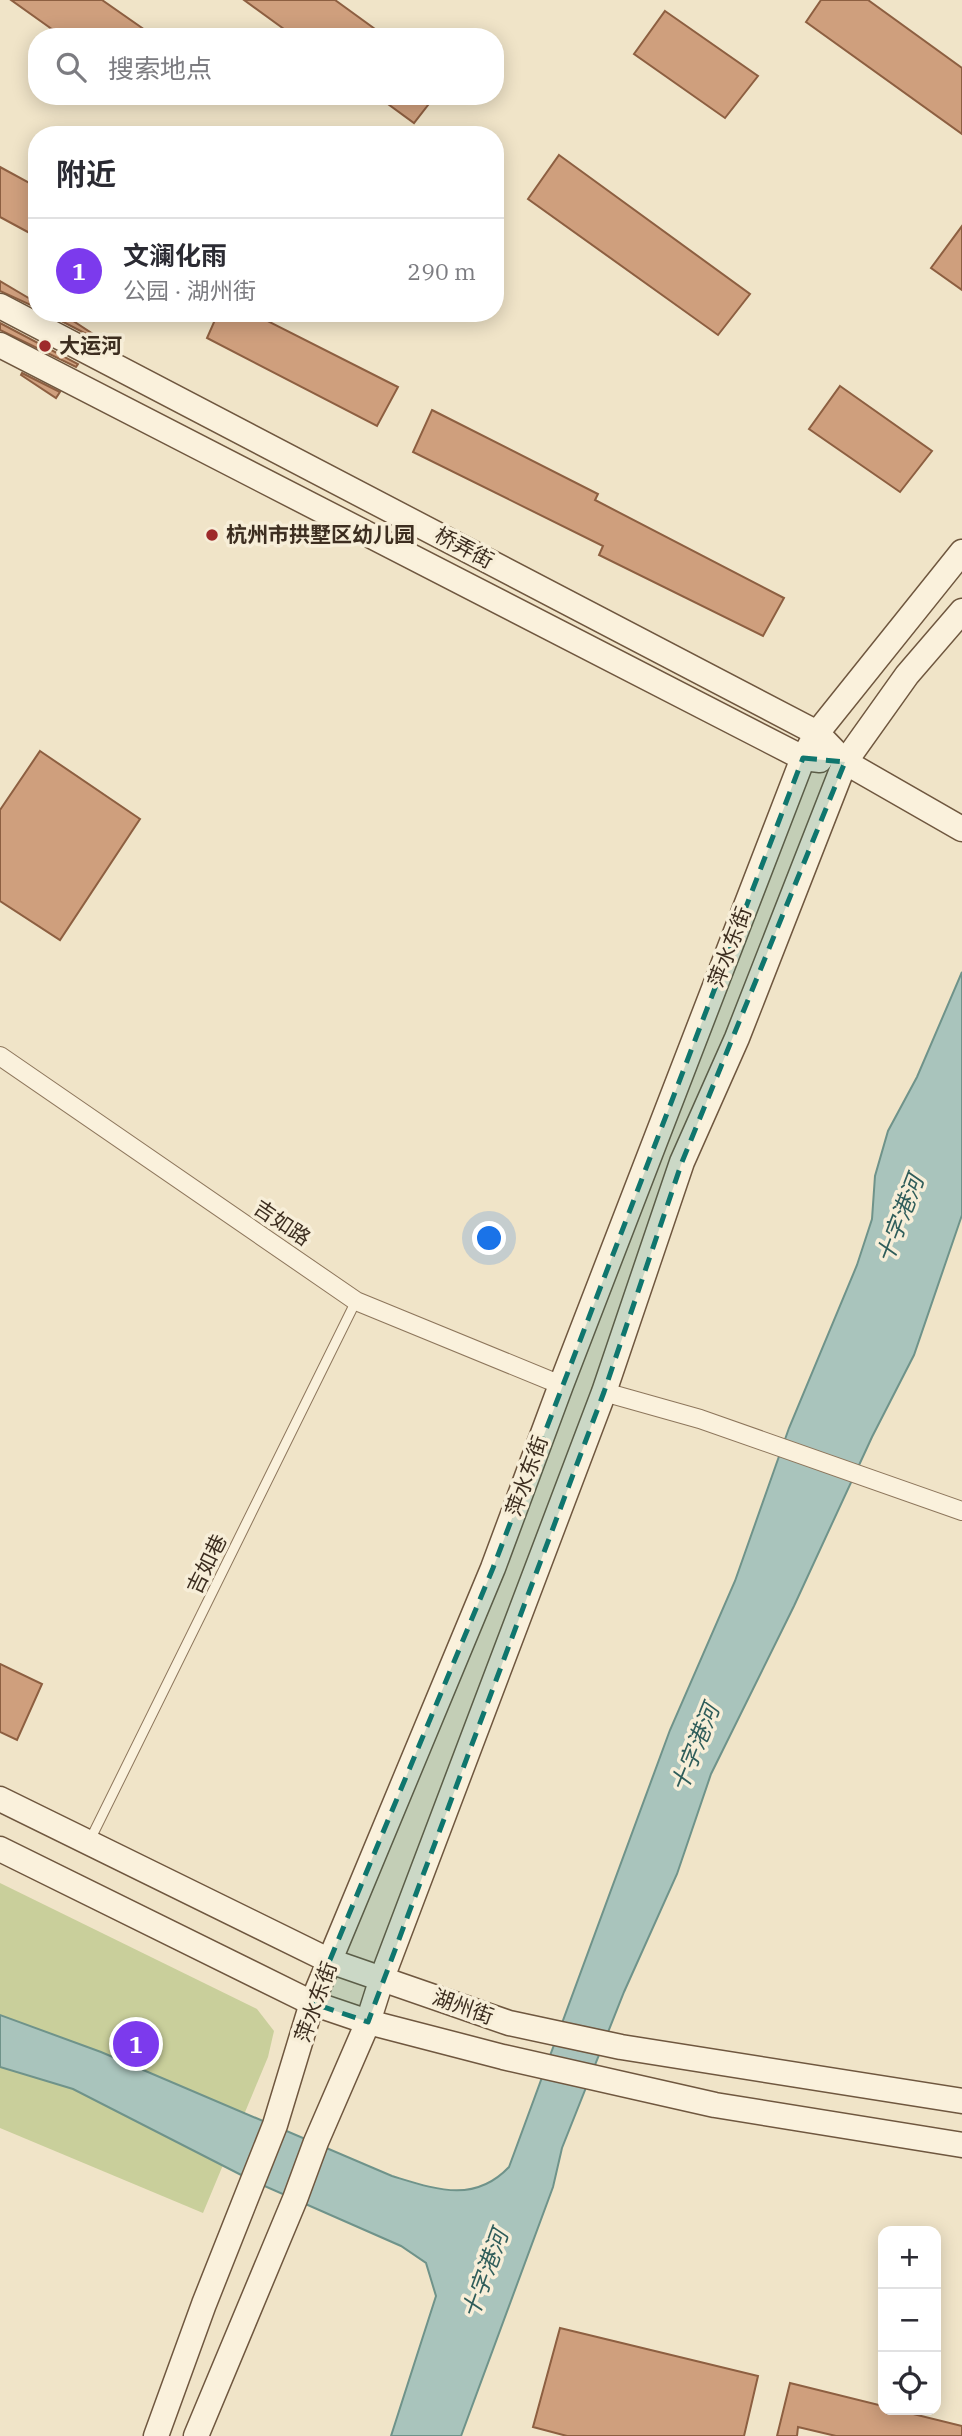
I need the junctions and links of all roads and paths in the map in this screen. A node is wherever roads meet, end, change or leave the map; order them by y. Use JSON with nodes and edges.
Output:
{"nodes":[{"id":1,"x":0,"y":306,"type":"edge"},
{"id":2,"x":28,"y":321,"type":"edge"},
{"id":3,"x":31,"y":322,"type":"edge"},
{"id":4,"x":0,"y":345,"type":"edge"},
{"id":5,"x":962,"y":552,"type":"edge"},
{"id":6,"x":962,"y":611,"type":"edge"},
{"id":7,"x":817,"y":733,"type":"junction"},
{"id":8,"x":803,"y":758,"type":"junction"},
{"id":9,"x":845,"y":762,"type":"junction"},
{"id":10,"x":957,"y":826,"type":"edge"},
{"id":11,"x":0,"y":1056,"type":"edge"},
{"id":12,"x":356,"y":1301,"type":"junction"},
{"id":13,"x":561,"y":1385,"type":"junction"},
{"id":14,"x":604,"y":1392,"type":"junction"},
{"id":15,"x":962,"y":1511,"type":"edge"},
{"id":16,"x":0,"y":1799,"type":"edge"},
{"id":17,"x":89,"y":1843,"type":"junction"},
{"id":18,"x":0,"y":1849,"type":"edge"},
{"id":19,"x":330,"y":1961,"type":"junction"},
{"id":20,"x":382,"y":1978,"type":"junction"},
{"id":21,"x":312,"y":2003,"type":"junction"},
{"id":22,"x":368,"y":2022,"type":"junction"},
{"id":23,"x":962,"y":2101,"type":"edge"},
{"id":24,"x":962,"y":2145,"type":"edge"},
{"id":25,"x":156,"y":2436,"type":"edge"},
{"id":26,"x":196,"y":2436,"type":"edge"}],
"edges":[{"from":1,"to":2,"type":"main road","name":"桥弄街"},
{"from":3,"to":7,"type":"main road","name":"桥弄街"},
{"from":4,"to":8,"type":"main road","name":"桥弄街"},
{"from":5,"to":7,"type":"main road","name":"萍水东街"},
{"from":6,"to":9,"type":"main road","name":"萍水东街"},
{"from":7,"to":8,"type":"main road","name":"萍水东街"},
{"from":7,"to":9,"type":"main road","name":"桥弄街"},
{"from":8,"to":9,"type":"main road","name":"桥弄街"},
{"from":8,"to":13,"type":"main road","name":"萍水东街"},
{"from":9,"to":10,"type":"main road","name":"桥弄街"},
{"from":9,"to":14,"type":"main road","name":"萍水东街"},
{"from":11,"to":12,"type":"street","name":"吉如路"},
{"from":12,"to":13,"type":"street","name":"吉如路"},
{"from":12,"to":17,"type":"lane","name":"吉如巷"},
{"from":13,"to":19,"type":"main road","name":"萍水东街"},
{"from":14,"to":15,"type":"street"},
{"from":14,"to":20,"type":"main road","name":"萍水东街"},
{"from":16,"to":17,"type":"main road","name":"湖州街"},
{"from":17,"to":19,"type":"main road","name":"湖州街"},
{"from":18,"to":21,"type":"main road","name":"湖州街"},
{"from":19,"to":20,"type":"main road","name":"湖州街"},
{"from":19,"to":21,"type":"main road","name":"萍水东街"},
{"from":20,"to":22,"type":"main road","name":"萍水东街"},
{"from":20,"to":23,"type":"main road","name":"湖州街"},
{"from":21,"to":22,"type":"main road","name":"湖州街"},
{"from":21,"to":25,"type":"main road","name":"萍水东街"},
{"from":22,"to":24,"type":"main road","name":"湖州街"},
{"from":22,"to":26,"type":"main road","name":"萍水东街"}]}
